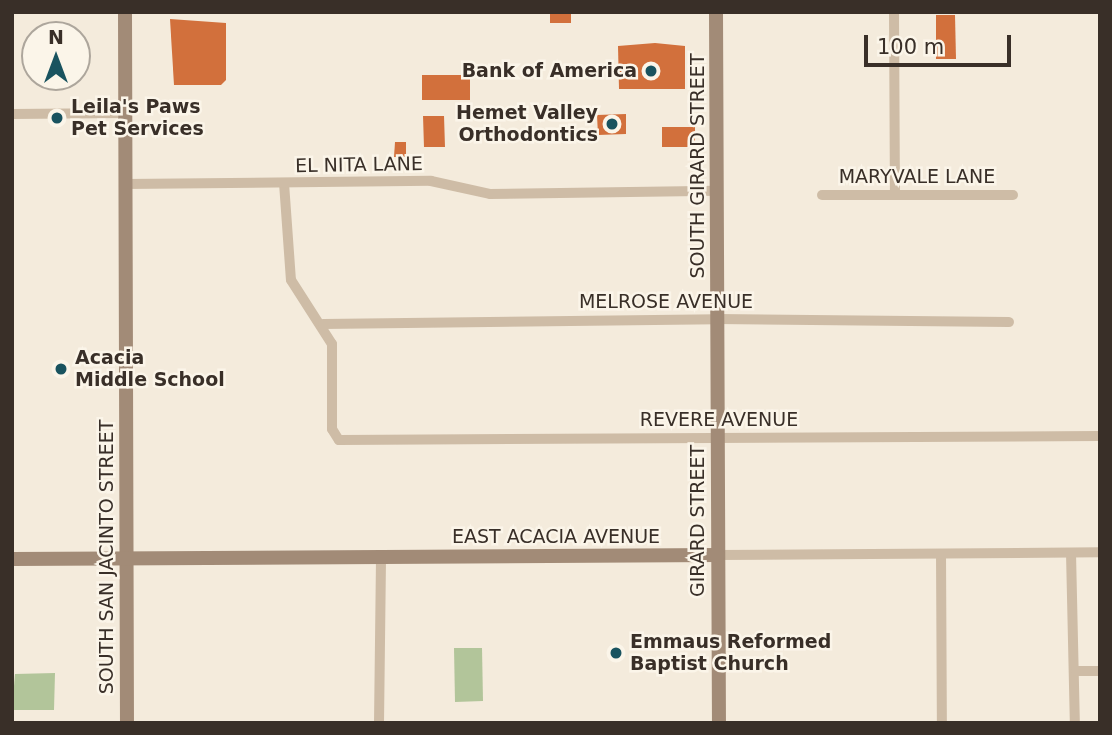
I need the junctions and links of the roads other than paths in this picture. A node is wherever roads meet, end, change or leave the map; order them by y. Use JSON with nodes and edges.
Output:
{"nodes":[{"id":1,"x":125,"y":12,"type":"edge"},
{"id":2,"x":716,"y":12,"type":"edge"},
{"id":3,"x":894,"y":12,"type":"edge"},
{"id":4,"x":125,"y":113,"type":"junction"},
{"id":5,"x":12,"y":114,"type":"edge"},
{"id":6,"x":284,"y":183,"type":"junction"},
{"id":7,"x":125,"y":184,"type":"junction"},
{"id":8,"x":717,"y":191,"type":"junction"},
{"id":9,"x":895,"y":194,"type":"junction"},
{"id":10,"x":822,"y":195,"type":"dead end"},
{"id":11,"x":1013,"y":195,"type":"dead end"},
{"id":12,"x":718,"y":319,"type":"junction"},
{"id":13,"x":1009,"y":322,"type":"dead end"},
{"id":14,"x":323,"y":324,"type":"junction"},
{"id":15,"x":1100,"y":436,"type":"edge"},
{"id":16,"x":718,"y":438,"type":"junction"},
{"id":17,"x":1100,"y":552,"type":"edge"},
{"id":18,"x":1071,"y":553,"type":"junction"},
{"id":19,"x":941,"y":554,"type":"junction"},
{"id":20,"x":718,"y":555,"type":"junction"},
{"id":21,"x":381,"y":557,"type":"junction"},
{"id":22,"x":126,"y":558,"type":"junction"},
{"id":23,"x":12,"y":559,"type":"edge"},
{"id":24,"x":1076,"y":671,"type":"junction"},
{"id":25,"x":1100,"y":671,"type":"edge"},
{"id":26,"x":127,"y":723,"type":"edge"},
{"id":27,"x":379,"y":723,"type":"edge"},
{"id":28,"x":719,"y":723,"type":"edge"},
{"id":29,"x":942,"y":723,"type":"edge"},
{"id":30,"x":1075,"y":723,"type":"edge"}],
"edges":[{"from":1,"to":4,"type":"street","name":"SOUTH SAN JACINTO STREET"},
{"from":2,"to":8,"type":"street","name":"SOUTH GIRARD STREET"},
{"from":3,"to":9,"type":"street"},
{"from":4,"to":5,"type":"street"},
{"from":4,"to":7,"type":"street","name":"SOUTH SAN JACINTO STREET"},
{"from":6,"to":7,"type":"street","name":"EL NITA LANE"},
{"from":6,"to":8,"type":"street","name":"EL NITA LANE"},
{"from":6,"to":14,"type":"street"},
{"from":7,"to":22,"type":"street","name":"SOUTH SAN JACINTO STREET"},
{"from":8,"to":12,"type":"street","name":"SOUTH GIRARD STREET"},
{"from":9,"to":10,"type":"street","name":"MARYVALE LANE"},
{"from":9,"to":11,"type":"street","name":"MARYVALE LANE"},
{"from":12,"to":13,"type":"street","name":"MELROSE AVENUE"},
{"from":12,"to":14,"type":"street","name":"MELROSE AVENUE"},
{"from":12,"to":16,"type":"street","name":"GIRARD STREET"},
{"from":14,"to":16,"type":"street","name":"REVERE AVENUE"},
{"from":15,"to":16,"type":"street","name":"REVERE AVENUE"},
{"from":16,"to":20,"type":"street","name":"GIRARD STREET"},
{"from":17,"to":18,"type":"street","name":"EAST ACACIA AVENUE"},
{"from":18,"to":19,"type":"street","name":"EAST ACACIA AVENUE"},
{"from":18,"to":24,"type":"street"},
{"from":19,"to":20,"type":"street","name":"EAST ACACIA AVENUE"},
{"from":19,"to":29,"type":"street"},
{"from":20,"to":21,"type":"street","name":"EAST ACACIA AVENUE"},
{"from":20,"to":28,"type":"street","name":"GIRARD STREET"},
{"from":21,"to":22,"type":"street","name":"EAST ACACIA AVENUE"},
{"from":21,"to":27,"type":"street"},
{"from":22,"to":23,"type":"street","name":"EAST ACACIA AVENUE"},
{"from":22,"to":26,"type":"street","name":"SOUTH SAN JACINTO STREET"},
{"from":24,"to":25,"type":"street"},
{"from":24,"to":30,"type":"street"}]}
